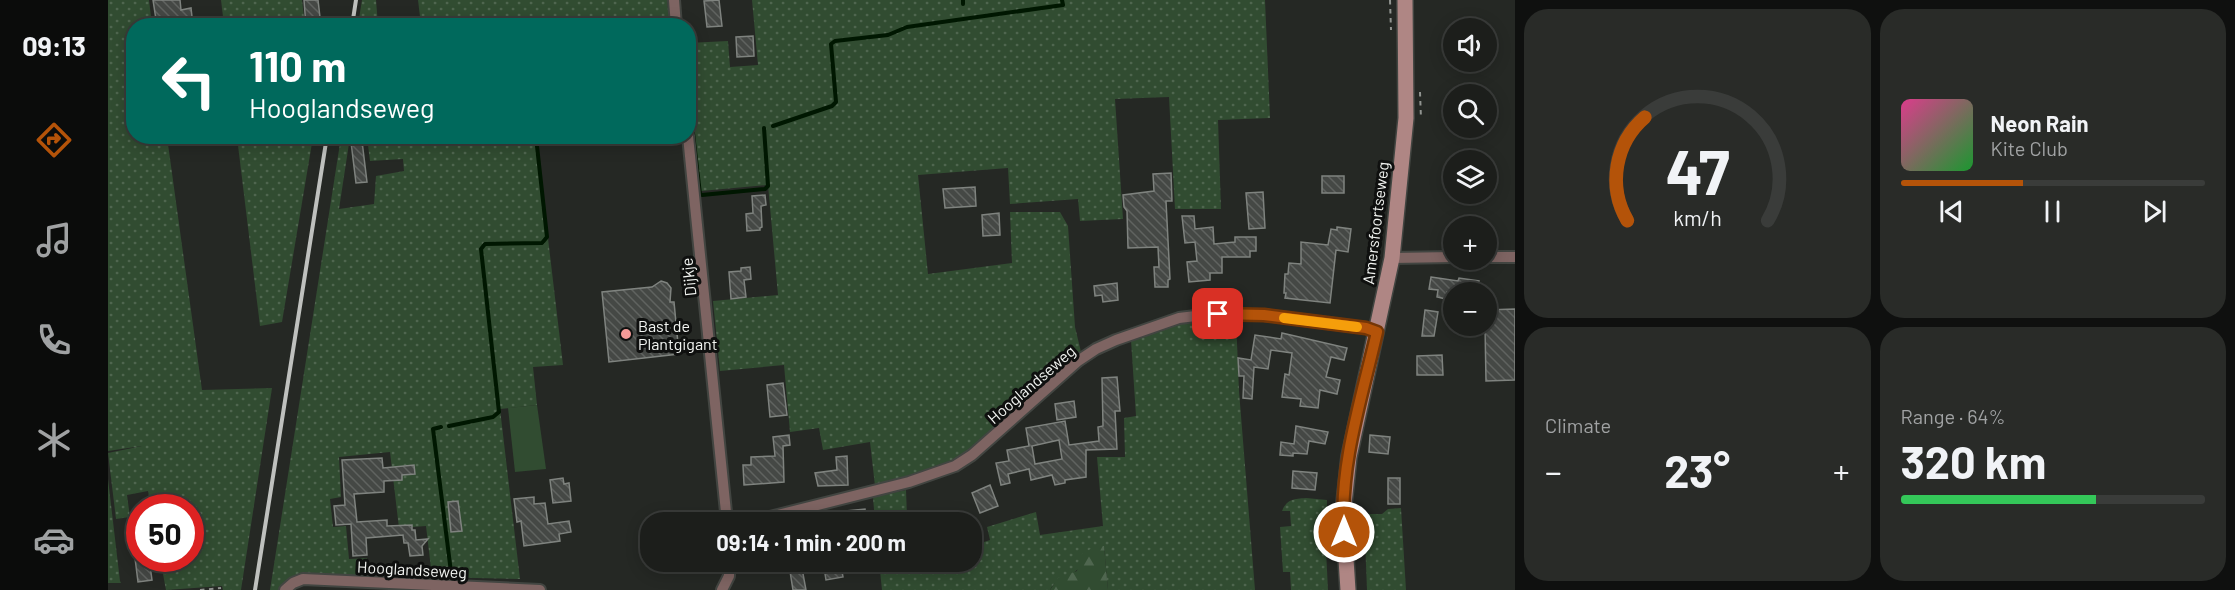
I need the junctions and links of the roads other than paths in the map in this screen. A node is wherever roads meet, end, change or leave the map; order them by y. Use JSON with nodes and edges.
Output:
{"nodes":[{"id":1,"x":674,"y":0,"type":"edge"},
{"id":2,"x":1405,"y":0,"type":"edge"},
{"id":3,"x":675,"y":18,"type":"edge"},
{"id":4,"x":689,"y":144,"type":"edge"},
{"id":5,"x":1443,"y":257,"type":"edge"},
{"id":6,"x":1497,"y":257,"type":"edge"},
{"id":7,"x":1515,"y":257,"type":"edge"},
{"id":8,"x":1392,"y":258,"type":"junction"},
{"id":9,"x":1377,"y":332,"type":"junction"},
{"id":10,"x":726,"y":512,"type":"edge"},
{"id":11,"x":790,"y":512,"type":"edge"},
{"id":12,"x":729,"y":572,"type":"edge"},
{"id":13,"x":285,"y":590,"type":"edge"},
{"id":14,"x":540,"y":590,"type":"edge"},
{"id":15,"x":722,"y":590,"type":"edge"},
{"id":16,"x":1348,"y":590,"type":"edge"}],
"edges":[{"from":1,"to":3,"type":"street"},
{"from":2,"to":8,"type":"main road","name":"Amersfoortseweg"},
{"from":4,"to":10,"type":"street","name":"Dijkje"},
{"from":5,"to":8,"type":"street"},
{"from":6,"to":7,"type":"street"},
{"from":8,"to":9,"type":"main road","name":"Amersfoortseweg"},
{"from":9,"to":11,"type":"street","name":"Hooglandseweg"},
{"from":9,"to":16,"type":"main road","name":"Amersfoortseweg"},
{"from":12,"to":15,"type":"street"},
{"from":13,"to":14,"type":"street","name":"Hooglandseweg"}]}
